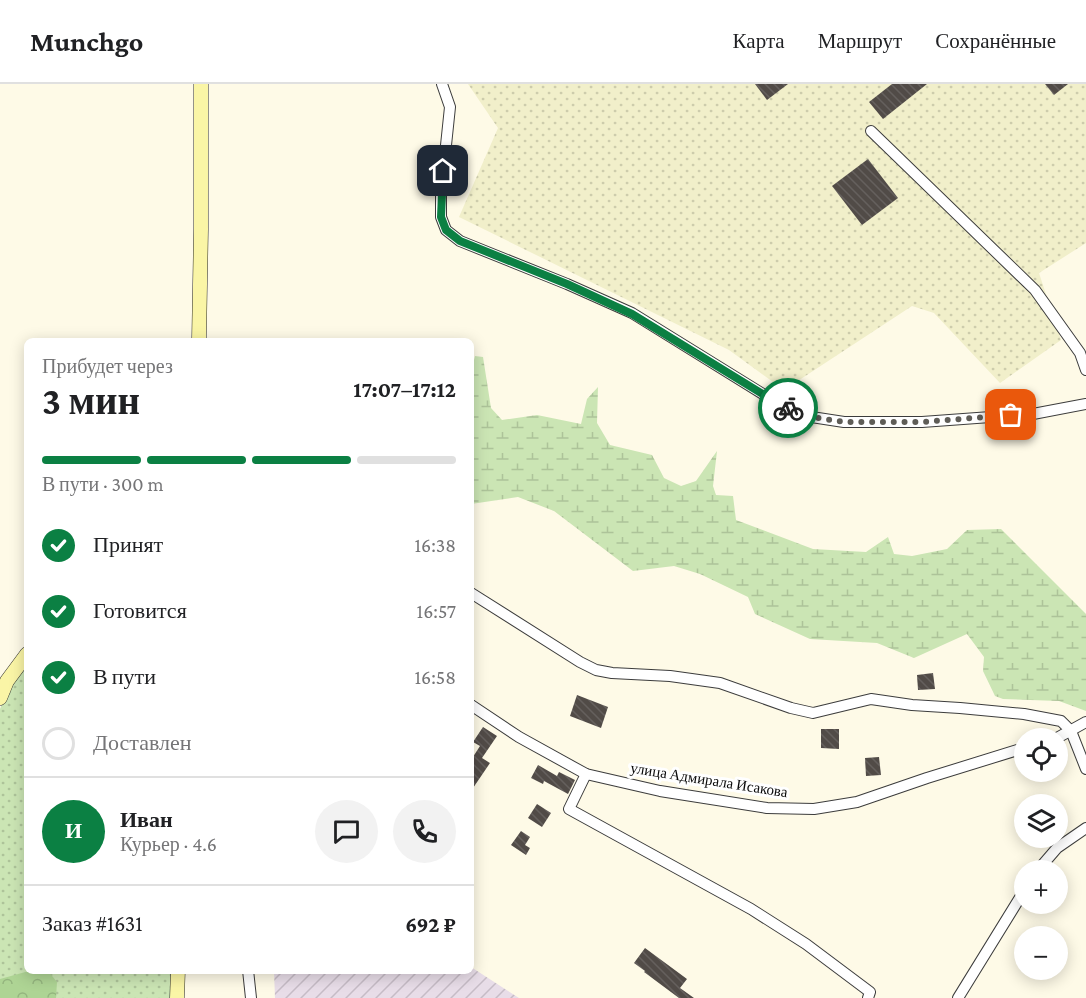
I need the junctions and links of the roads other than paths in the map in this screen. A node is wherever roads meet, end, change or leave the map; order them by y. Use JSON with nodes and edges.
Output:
{"nodes":[{"id":1,"x":201,"y":84,"type":"edge"},
{"id":2,"x":442,"y":84,"type":"edge"},
{"id":3,"x":872,"y":131,"type":"dead end"},
{"id":4,"x":199,"y":338,"type":"edge"},
{"id":5,"x":1083,"y":350,"type":"edge"},
{"id":6,"x":1086,"y":370,"type":"edge"},
{"id":7,"x":1086,"y":404,"type":"edge"},
{"id":8,"x":474,"y":595,"type":"edge"},
{"id":9,"x":24,"y":658,"type":"edge"},
{"id":10,"x":0,"y":698,"type":"edge"},
{"id":11,"x":474,"y":707,"type":"edge"},
{"id":12,"x":1086,"y":722,"type":"edge"},
{"id":13,"x":1071,"y":731,"type":"junction"},
{"id":14,"x":1068,"y":732,"type":"edge"},
{"id":15,"x":1014,"y":751,"type":"edge"},
{"id":16,"x":1086,"y":769,"type":"edge"},
{"id":17,"x":586,"y":774,"type":"junction"},
{"id":18,"x":1086,"y":828,"type":"edge"},
{"id":19,"x":1047,"y":860,"type":"edge"},
{"id":20,"x":1014,"y":907,"type":"edge"},
{"id":21,"x":178,"y":974,"type":"edge"},
{"id":22,"x":248,"y":974,"type":"edge"},
{"id":23,"x":177,"y":998,"type":"edge"},
{"id":24,"x":251,"y":998,"type":"edge"},
{"id":25,"x":868,"y":998,"type":"edge"},
{"id":26,"x":958,"y":998,"type":"edge"}],
"edges":[{"from":1,"to":4,"type":"main road"},
{"from":2,"to":7,"type":"street"},
{"from":3,"to":5,"type":"street"},
{"from":5,"to":6,"type":"street"},
{"from":8,"to":13,"type":"street"},
{"from":9,"to":10,"type":"main road"},
{"from":11,"to":17,"type":"street","name":"улица Адмирала Исакова"},
{"from":12,"to":13,"type":"street"},
{"from":13,"to":14,"type":"street"},
{"from":13,"to":16,"type":"street"},
{"from":15,"to":17,"type":"street","name":"улица Адмирала Исакова"},
{"from":17,"to":25,"type":"street"},
{"from":18,"to":19,"type":"street"},
{"from":20,"to":26,"type":"street"},
{"from":21,"to":23,"type":"main road"},
{"from":22,"to":24,"type":"street"}]}
